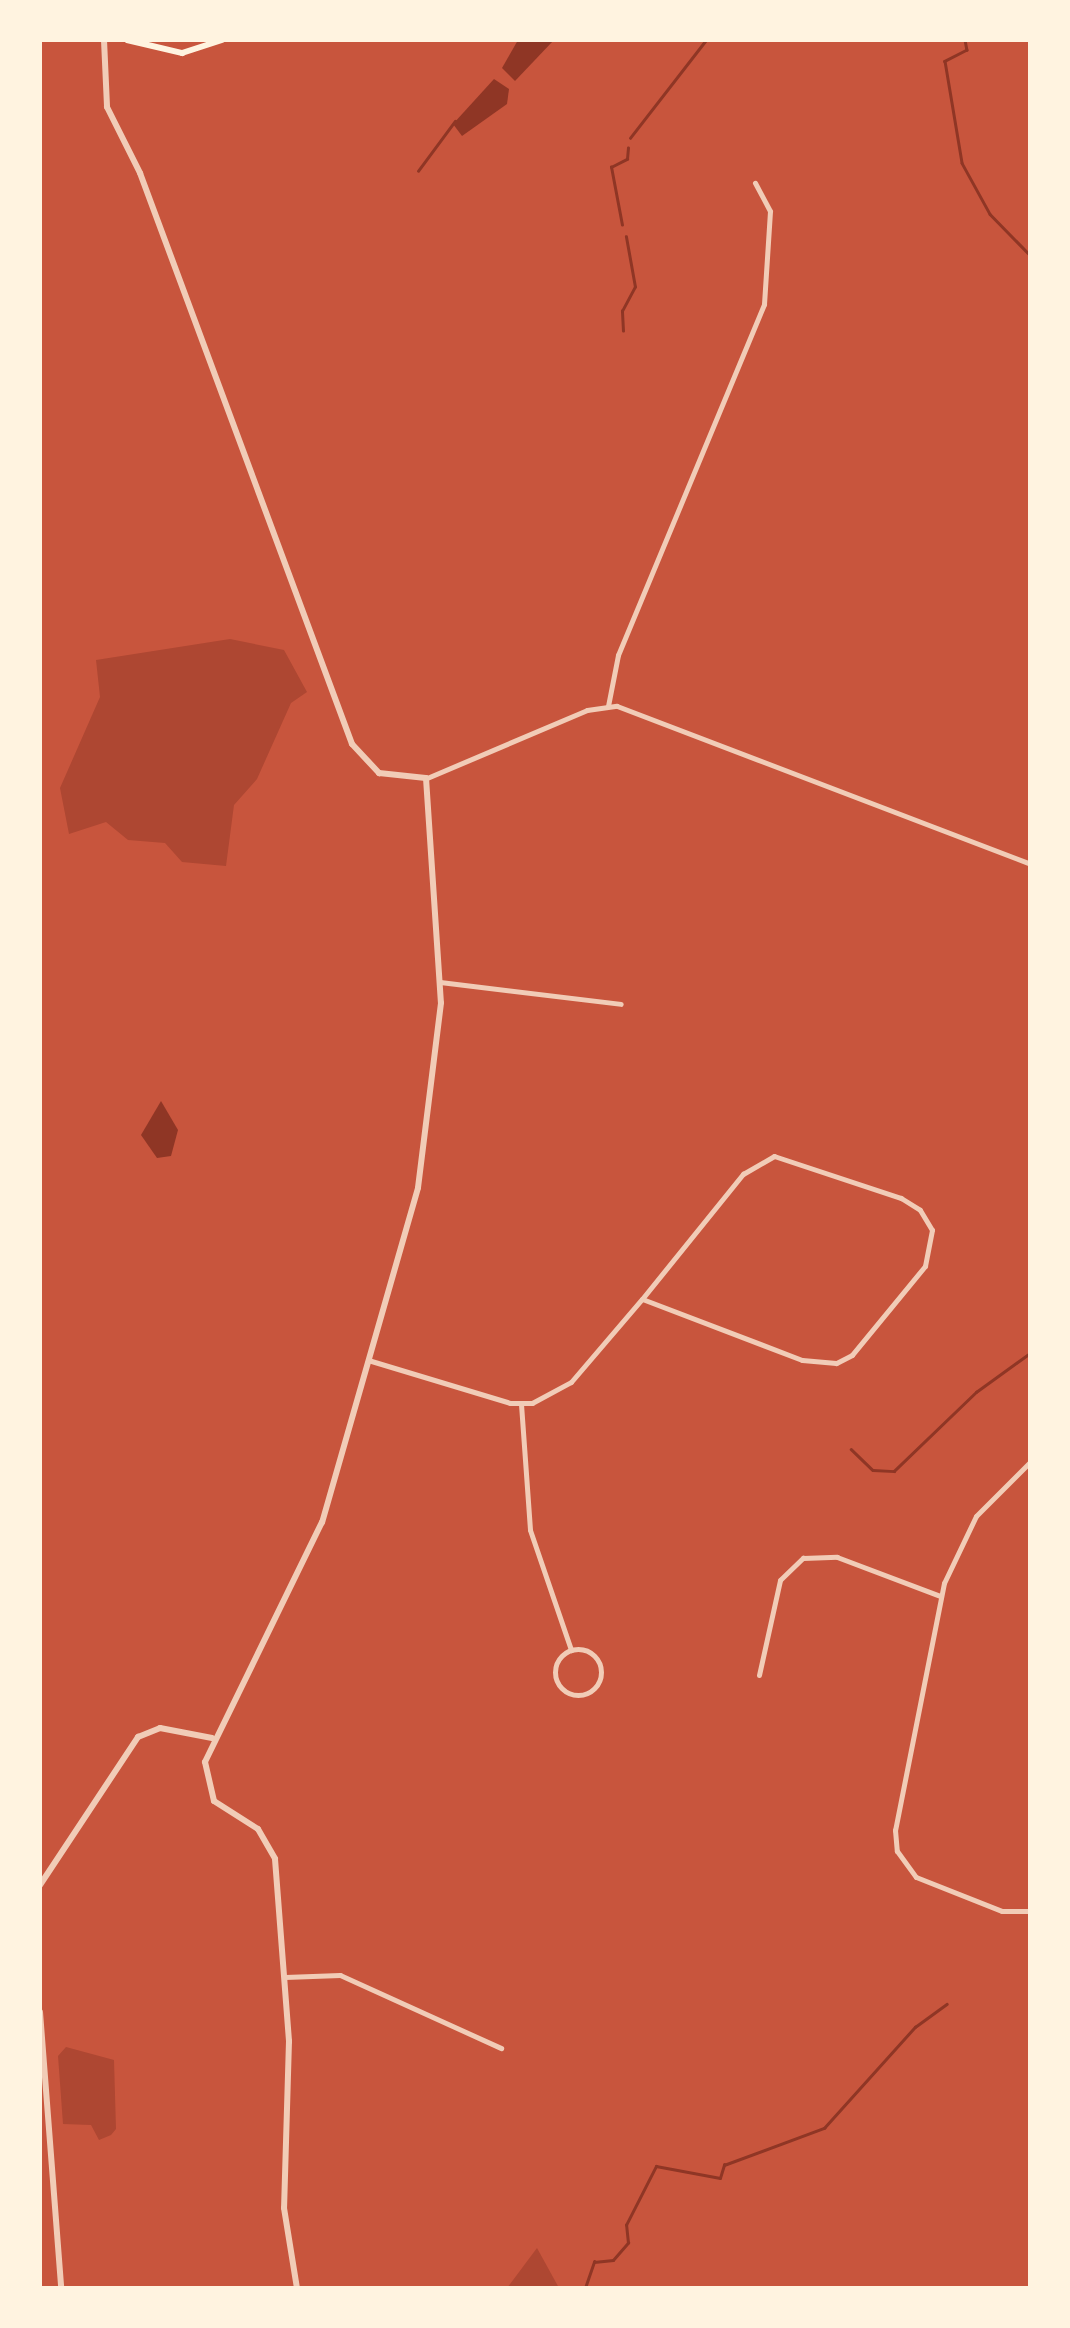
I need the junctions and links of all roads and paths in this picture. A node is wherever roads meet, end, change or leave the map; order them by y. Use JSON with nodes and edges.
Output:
{"nodes":[{"id":1,"x":104,"y":40,"type":"edge"},
{"id":2,"x":126,"y":40,"type":"edge"},
{"id":3,"x":222,"y":40,"type":"edge"},
{"id":4,"x":755,"y":183,"type":"dead end"},
{"id":5,"x":608,"y":706,"type":"junction"},
{"id":6,"x":426,"y":778,"type":"junction"},
{"id":7,"x":1030,"y":864,"type":"edge"},
{"id":8,"x":440,"y":982,"type":"junction"},
{"id":9,"x":621,"y":1004,"type":"dead end"},
{"id":10,"x":1030,"y":1122,"type":"edge"},
{"id":11,"x":1030,"y":1150,"type":"edge"},
{"id":12,"x":642,"y":1299,"type":"junction"},
{"id":13,"x":368,"y":1360,"type":"junction"},
{"id":14,"x":521,"y":1404,"type":"junction"},
{"id":15,"x":1030,"y":1462,"type":"edge"},
{"id":16,"x":940,"y":1596,"type":"junction"},
{"id":17,"x":571,"y":1650,"type":"junction"},
{"id":18,"x":758,"y":1676,"type":"dead end"},
{"id":19,"x":212,"y":1738,"type":"junction"},
{"id":20,"x":40,"y":1884,"type":"edge"},
{"id":21,"x":1030,"y":1911,"type":"edge"},
{"id":22,"x":285,"y":1976,"type":"junction"},
{"id":23,"x":40,"y":2012,"type":"edge"},
{"id":24,"x":501,"y":2048,"type":"dead end"},
{"id":25,"x":61,"y":2288,"type":"edge"},
{"id":26,"x":298,"y":2288,"type":"edge"}],
"edges":[{"from":1,"to":6,"type":"street"},
{"from":2,"to":3,"type":"main road"},
{"from":4,"to":5,"type":"street"},
{"from":5,"to":6,"type":"street"},
{"from":5,"to":7,"type":"street"},
{"from":6,"to":8,"type":"street"},
{"from":8,"to":9,"type":"street"},
{"from":8,"to":13,"type":"street"},
{"from":10,"to":11,"type":"street"},
{"from":12,"to":12,"type":"street"},
{"from":12,"to":14,"type":"street"},
{"from":13,"to":14,"type":"street"},
{"from":13,"to":19,"type":"street"},
{"from":14,"to":17,"type":"street"},
{"from":15,"to":16,"type":"street"},
{"from":16,"to":18,"type":"street"},
{"from":16,"to":21,"type":"street"},
{"from":17,"to":17,"type":"street"},
{"from":19,"to":20,"type":"street"},
{"from":19,"to":22,"type":"street"},
{"from":22,"to":24,"type":"street"},
{"from":22,"to":26,"type":"street"},
{"from":23,"to":25,"type":"street"}]}
